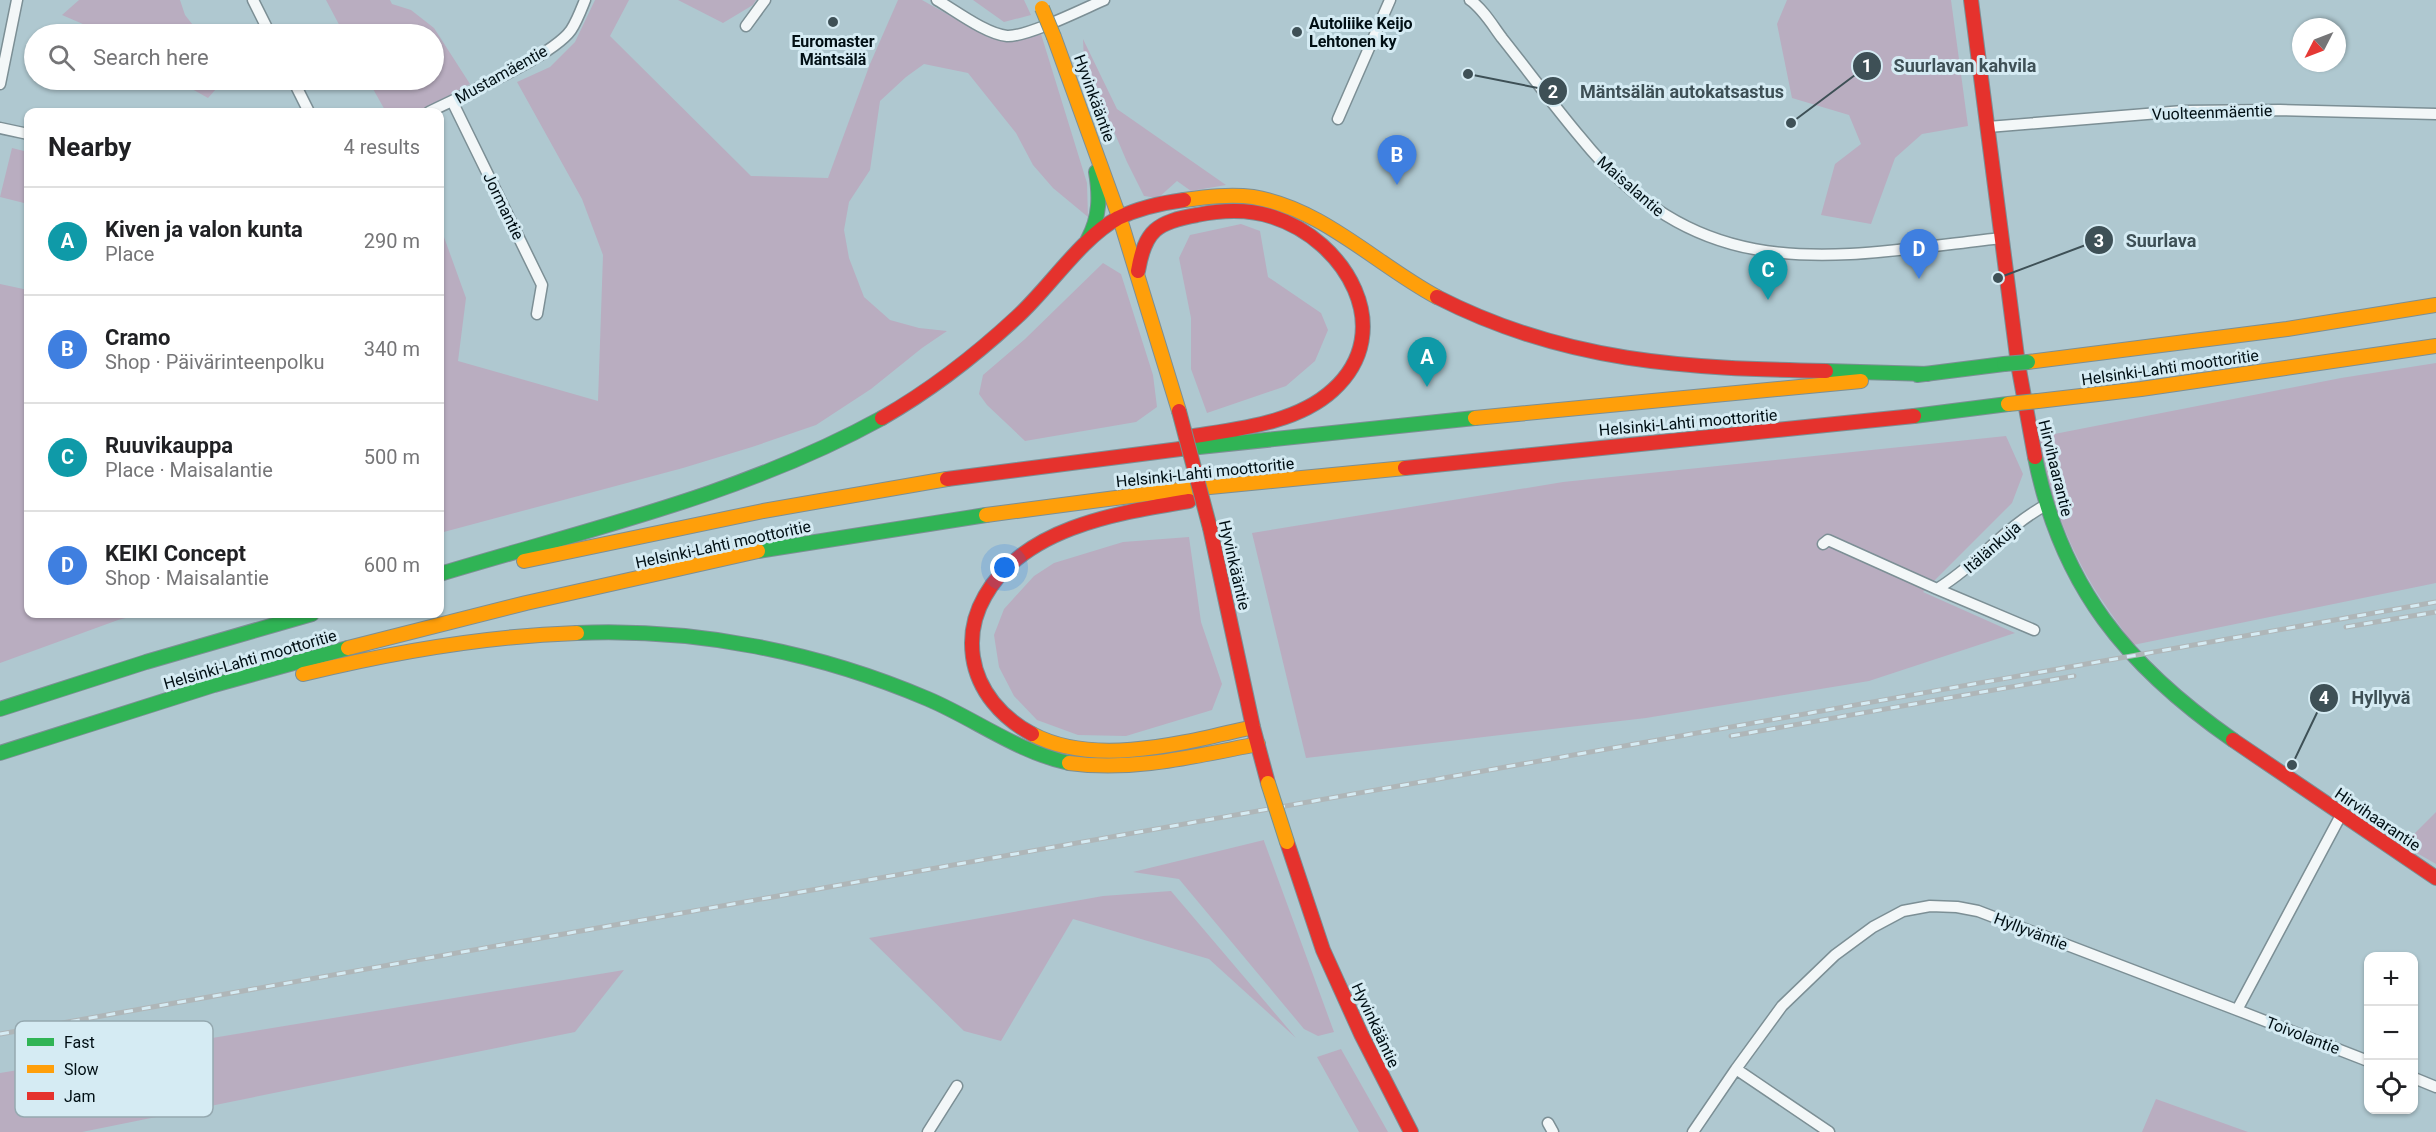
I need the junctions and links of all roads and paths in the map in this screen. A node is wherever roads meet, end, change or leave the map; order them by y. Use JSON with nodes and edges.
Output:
{"nodes":[{"id":1,"x":17,"y":0,"type":"edge"},
{"id":2,"x":253,"y":0,"type":"edge"},
{"id":3,"x":585,"y":0,"type":"edge"},
{"id":4,"x":765,"y":0,"type":"edge"},
{"id":5,"x":937,"y":0,"type":"edge"},
{"id":6,"x":1104,"y":0,"type":"edge"},
{"id":7,"x":1390,"y":0,"type":"edge"},
{"id":8,"x":1470,"y":0,"type":"edge"},
{"id":9,"x":1971,"y":0,"type":"edge"},
{"id":10,"x":1040,"y":4,"type":"edge"},
{"id":11,"x":265,"y":24,"type":"edge"},
{"id":12,"x":746,"y":27,"type":"dead end"},
{"id":13,"x":0,"y":84,"type":"edge"},
{"id":14,"x":298,"y":90,"type":"edge"},
{"id":15,"x":452,"y":101,"type":"junction"},
{"id":16,"x":307,"y":108,"type":"edge"},
{"id":17,"x":437,"y":108,"type":"edge"},
{"id":18,"x":2436,"y":114,"type":"edge"},
{"id":19,"x":1084,"y":117,"type":"junction"},
{"id":20,"x":1338,"y":119,"type":"dead end"},
{"id":21,"x":1988,"y":126,"type":"junction"},
{"id":22,"x":0,"y":128,"type":"edge"},
{"id":23,"x":24,"y":133,"type":"edge"},
{"id":24,"x":1121,"y":217,"type":"junction"},
{"id":25,"x":2002,"y":238,"type":"junction"},
{"id":26,"x":1077,"y":255,"type":"junction"},
{"id":27,"x":1138,"y":272,"type":"junction"},
{"id":28,"x":2436,"y":305,"type":"edge"},
{"id":29,"x":537,"y":314,"type":"dead end"},
{"id":30,"x":2436,"y":346,"type":"edge"},
{"id":31,"x":1928,"y":374,"type":"junction"},
{"id":32,"x":1409,"y":467,"type":"junction"},
{"id":33,"x":1003,"y":471,"type":"junction"},
{"id":34,"x":2046,"y":505,"type":"junction"},
{"id":35,"x":1822,"y":544,"type":"dead end"},
{"id":36,"x":444,"y":573,"type":"edge"},
{"id":37,"x":444,"y":581,"type":"edge"},
{"id":38,"x":1937,"y":589,"type":"junction"},
{"id":39,"x":298,"y":618,"type":"edge"},
{"id":40,"x":2034,"y":630,"type":"dead end"},
{"id":41,"x":214,"y":686,"type":"junction"},
{"id":42,"x":0,"y":709,"type":"edge"},
{"id":43,"x":1253,"y":727,"type":"junction"},
{"id":44,"x":1257,"y":744,"type":"junction"},
{"id":45,"x":0,"y":753,"type":"edge"},
{"id":46,"x":2341,"y":815,"type":"junction"},
{"id":47,"x":2436,"y":878,"type":"edge"},
{"id":48,"x":2237,"y":1010,"type":"junction"},
{"id":49,"x":2365,"y":1060,"type":"edge"},
{"id":50,"x":1736,"y":1069,"type":"junction"},
{"id":51,"x":2418,"y":1080,"type":"edge"},
{"id":52,"x":957,"y":1086,"type":"dead end"},
{"id":53,"x":2436,"y":1087,"type":"edge"},
{"id":54,"x":928,"y":1132,"type":"edge"},
{"id":55,"x":1411,"y":1132,"type":"edge"},
{"id":56,"x":1693,"y":1132,"type":"edge"},
{"id":57,"x":1829,"y":1132,"type":"edge"}],
"edges":[{"from":1,"to":13,"type":"street"},
{"from":2,"to":11,"type":"street"},
{"from":3,"to":15,"type":"street","name":"Mustamäentie"},
{"from":4,"to":12,"type":"street"},
{"from":5,"to":6,"type":"street"},
{"from":7,"to":20,"type":"street"},
{"from":8,"to":25,"type":"street","name":"Maisalantie"},
{"from":9,"to":21,"type":"main road","name":"Hirvihaarantie"},
{"from":10,"to":19,"type":"main road","name":"Hyvinkääntie","bridge":true},
{"from":14,"to":16,"type":"street"},
{"from":15,"to":17,"type":"street","name":"Mustamäentie"},
{"from":15,"to":29,"type":"street","name":"Jormantie"},
{"from":18,"to":21,"type":"street","name":"Vuolteenmäentie"},
{"from":19,"to":24,"type":"main road","name":"Hyvinkääntie"},
{"from":19,"to":26,"type":"main road"},
{"from":21,"to":25,"type":"main road","name":"Hirvihaarantie"},
{"from":22,"to":23,"type":"street"},
{"from":24,"to":26,"type":"main road"},
{"from":24,"to":27,"type":"main road","name":"Hyvinkääntie"},
{"from":24,"to":31,"type":"main road"},
{"from":25,"to":34,"type":"main road","name":"Hirvihaarantie"},
{"from":26,"to":36,"type":"main road"},
{"from":27,"to":33,"type":"main road"},
{"from":27,"to":43,"type":"main road","name":"Hyvinkääntie","bridge":true},
{"from":28,"to":31,"type":"main road","name":"Helsinki-Lahti moottoritie","bridge":true},
{"from":30,"to":32,"type":"main road","name":"Helsinki-Lahti moottoritie","bridge":true},
{"from":31,"to":33,"type":"main road","name":"Helsinki-Lahti moottoritie"},
{"from":32,"to":41,"type":"main road","name":"Helsinki-Lahti moottoritie"},
{"from":32,"to":43,"type":"main road"},
{"from":33,"to":37,"type":"main road","name":"Helsinki-Lahti moottoritie"},
{"from":34,"to":38,"type":"street","name":"Itälänkuja"},
{"from":34,"to":46,"type":"main road","name":"Hirvihaarantie"},
{"from":35,"to":38,"type":"street","name":"Itälänkuja"},
{"from":38,"to":40,"type":"street","name":"Itälänkuja"},
{"from":39,"to":42,"type":"main road","name":"Helsinki-Lahti moottoritie"},
{"from":41,"to":44,"type":"main road"},
{"from":41,"to":45,"type":"main road","name":"Helsinki-Lahti moottoritie"},
{"from":43,"to":44,"type":"main road","name":"Hyvinkääntie"},
{"from":44,"to":55,"type":"main road","name":"Hyvinkääntie","bridge":true},
{"from":46,"to":47,"type":"main road","name":"Hirvihaarantie"},
{"from":46,"to":48,"type":"street"},
{"from":48,"to":49,"type":"street","name":"Toivolantie"},
{"from":48,"to":50,"type":"street","name":"Hyllyväntie"},
{"from":50,"to":56,"type":"street","name":"Hyllyväntie"},
{"from":50,"to":57,"type":"street"},
{"from":51,"to":53,"type":"street"},
{"from":52,"to":54,"type":"street"}]}
